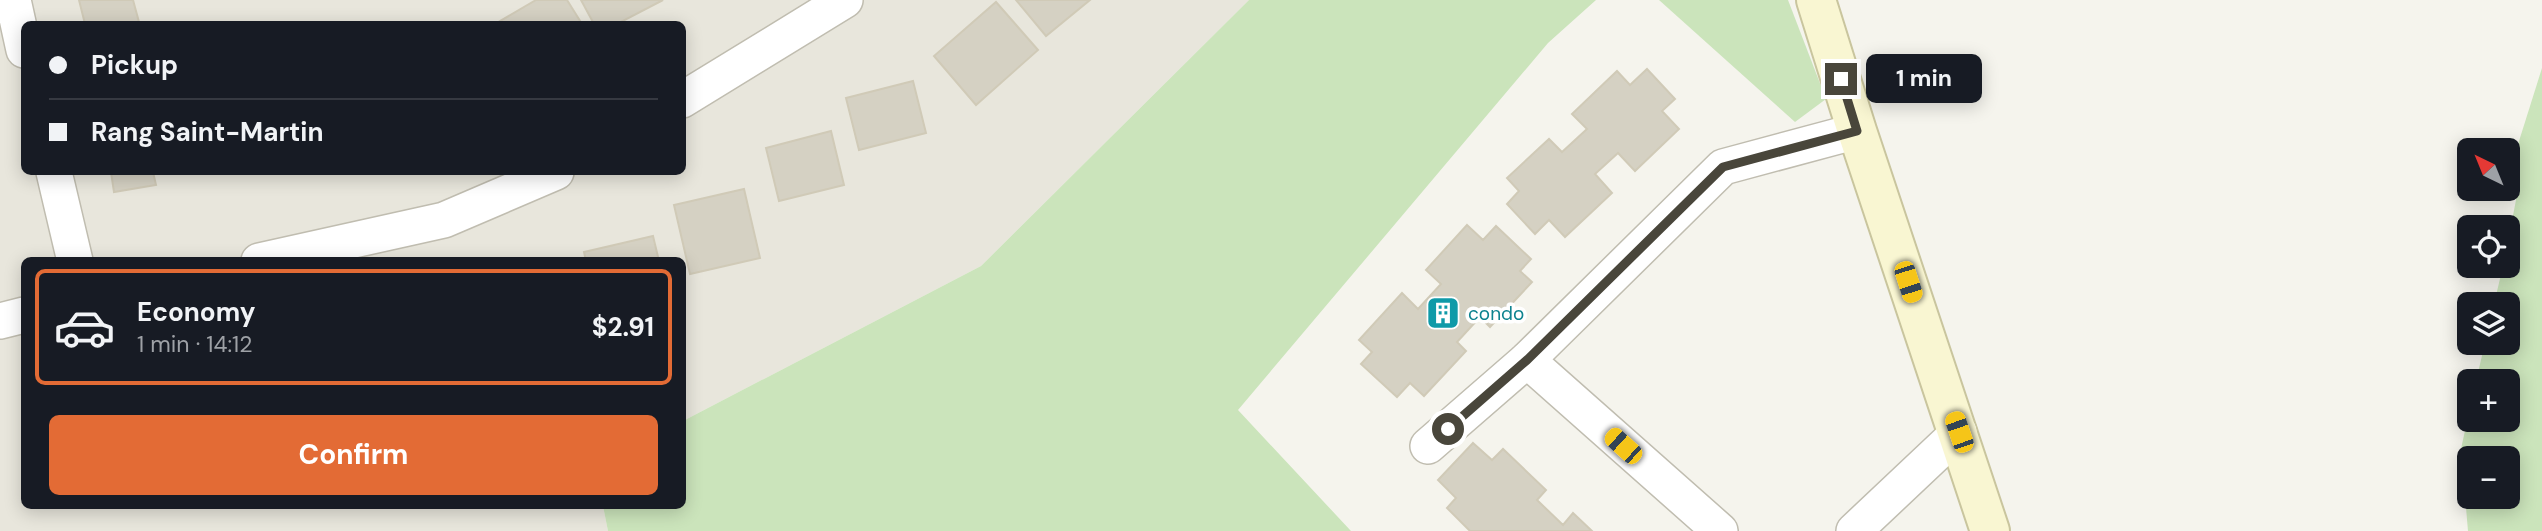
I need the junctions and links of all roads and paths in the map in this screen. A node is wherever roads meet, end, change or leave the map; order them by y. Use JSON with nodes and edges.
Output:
{"nodes":[{"id":1,"x":13,"y":0,"type":"edge"},
{"id":2,"x":845,"y":0,"type":"edge"},
{"id":3,"x":1816,"y":0,"type":"edge"},
{"id":4,"x":21,"y":36,"type":"edge"},
{"id":5,"x":686,"y":98,"type":"edge"},
{"id":6,"x":1857,"y":131,"type":"junction"},
{"id":7,"x":55,"y":175,"type":"edge"},
{"id":8,"x":549,"y":175,"type":"edge"},
{"id":9,"x":74,"y":257,"type":"edge"},
{"id":10,"x":276,"y":257,"type":"edge"},
{"id":11,"x":21,"y":316,"type":"edge"},
{"id":12,"x":0,"y":321,"type":"edge"},
{"id":13,"x":1527,"y":360,"type":"junction"},
{"id":14,"x":1959,"y":432,"type":"junction"},
{"id":15,"x":1428,"y":446,"type":"dead end"},
{"id":16,"x":1720,"y":531,"type":"edge"},
{"id":17,"x":1854,"y":531,"type":"edge"},
{"id":18,"x":1990,"y":531,"type":"edge"}],
"edges":[{"from":1,"to":4,"type":"street"},
{"from":2,"to":5,"type":"street"},
{"from":3,"to":6,"type":"street"},
{"from":6,"to":13,"type":"street"},
{"from":6,"to":14,"type":"street"},
{"from":7,"to":9,"type":"street"},
{"from":8,"to":10,"type":"street"},
{"from":11,"to":12,"type":"street"},
{"from":13,"to":15,"type":"street"},
{"from":13,"to":16,"type":"street"},
{"from":14,"to":17,"type":"street"},
{"from":14,"to":18,"type":"street"}]}
